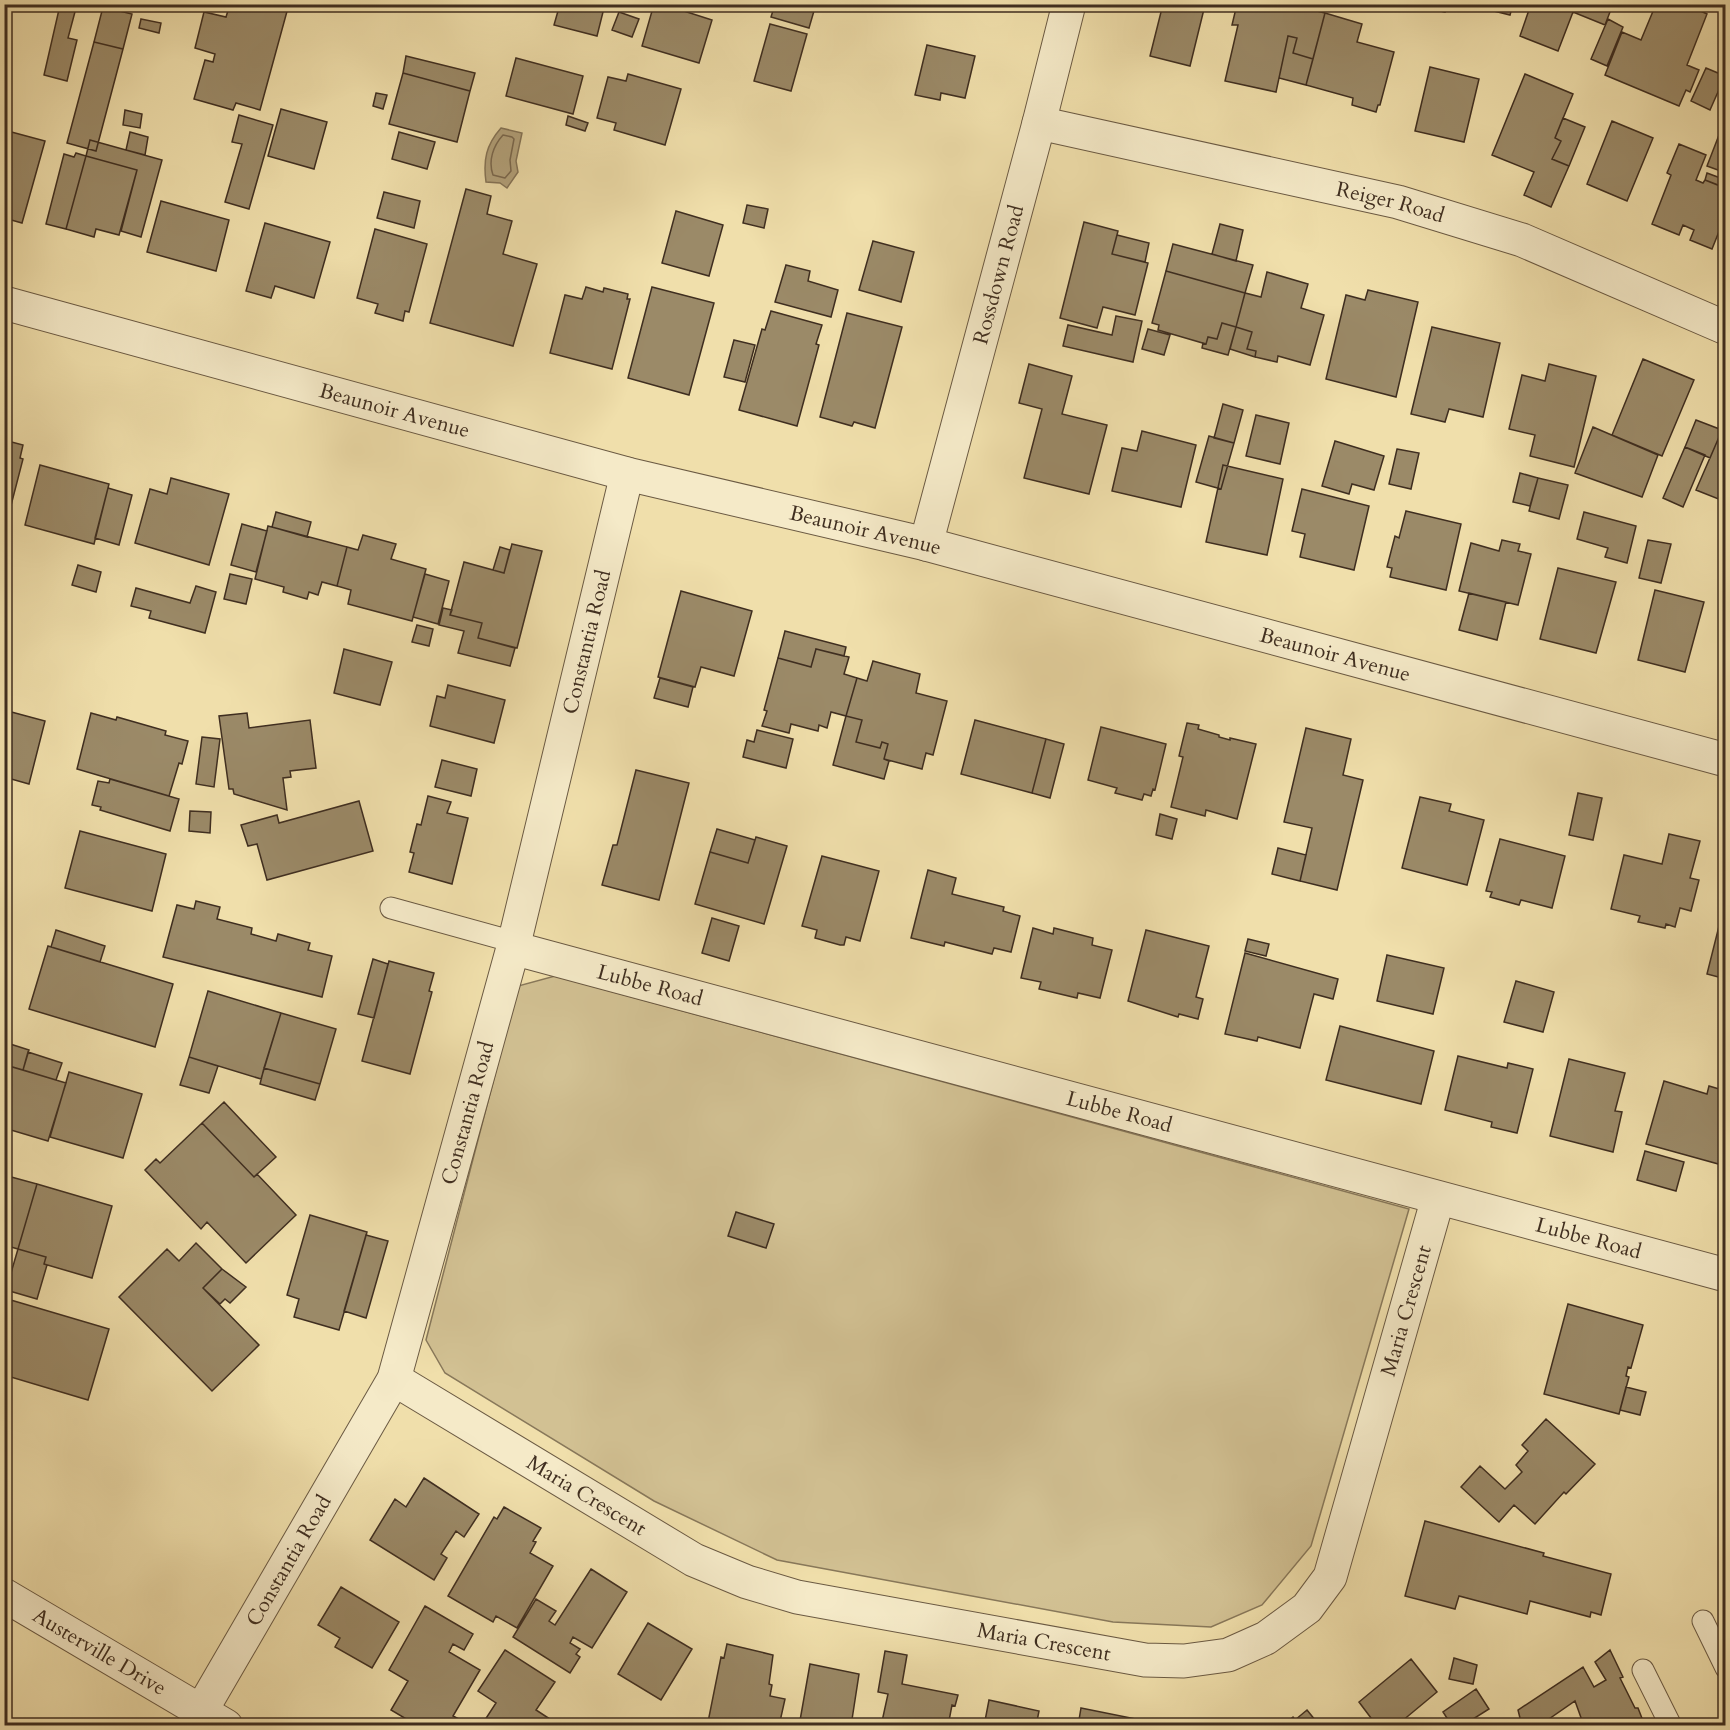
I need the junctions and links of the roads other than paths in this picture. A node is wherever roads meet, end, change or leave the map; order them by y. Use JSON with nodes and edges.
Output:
{"nodes":[{"id":1,"x":1069,"y":4,"type":"edge"},
{"id":2,"x":1040,"y":123,"type":"junction"},
{"id":3,"x":4,"y":303,"type":"edge"},
{"id":4,"x":1725,"y":328,"type":"edge"},
{"id":5,"x":627,"y":474,"type":"junction"},
{"id":6,"x":926,"y":543,"type":"junction"},
{"id":7,"x":1725,"y":760,"type":"edge"},
{"id":8,"x":391,"y":908,"type":"dead end"},
{"id":9,"x":513,"y":945,"type":"junction"},
{"id":10,"x":1438,"y":1198,"type":"junction"},
{"id":11,"x":1725,"y":1275,"type":"edge"},
{"id":12,"x":394,"y":1379,"type":"junction"},
{"id":13,"x":4,"y":1595,"type":"edge"},
{"id":14,"x":1703,"y":1621,"type":"dead end"},
{"id":15,"x":1725,"y":1668,"type":"edge"},
{"id":16,"x":1643,"y":1670,"type":"dead end"},
{"id":17,"x":214,"y":1718,"type":"edge"},
{"id":18,"x":1671,"y":1725,"type":"edge"}],
"edges":[{"from":1,"to":2,"type":"street","name":"Rossdown Road"},
{"from":2,"to":4,"type":"street","name":"Reiger Road"},
{"from":2,"to":6,"type":"street","name":"Rossdown Road"},
{"from":3,"to":5,"type":"street","name":"Beaunoir Avenue"},
{"from":5,"to":6,"type":"street","name":"Beaunoir Avenue"},
{"from":5,"to":9,"type":"street","name":"Constantia Road"},
{"from":6,"to":7,"type":"street","name":"Beaunoir Avenue"},
{"from":8,"to":9,"type":"lane"},
{"from":9,"to":10,"type":"street","name":"Lubbe Road"},
{"from":9,"to":12,"type":"street","name":"Constantia Road"},
{"from":10,"to":11,"type":"street","name":"Lubbe Road"},
{"from":10,"to":12,"type":"street","name":"Maria Crescent"},
{"from":12,"to":17,"type":"street","name":"Constantia Road"},
{"from":13,"to":17,"type":"street","name":"Austerville Drive"},
{"from":14,"to":15,"type":"lane"},
{"from":16,"to":18,"type":"lane"}]}
